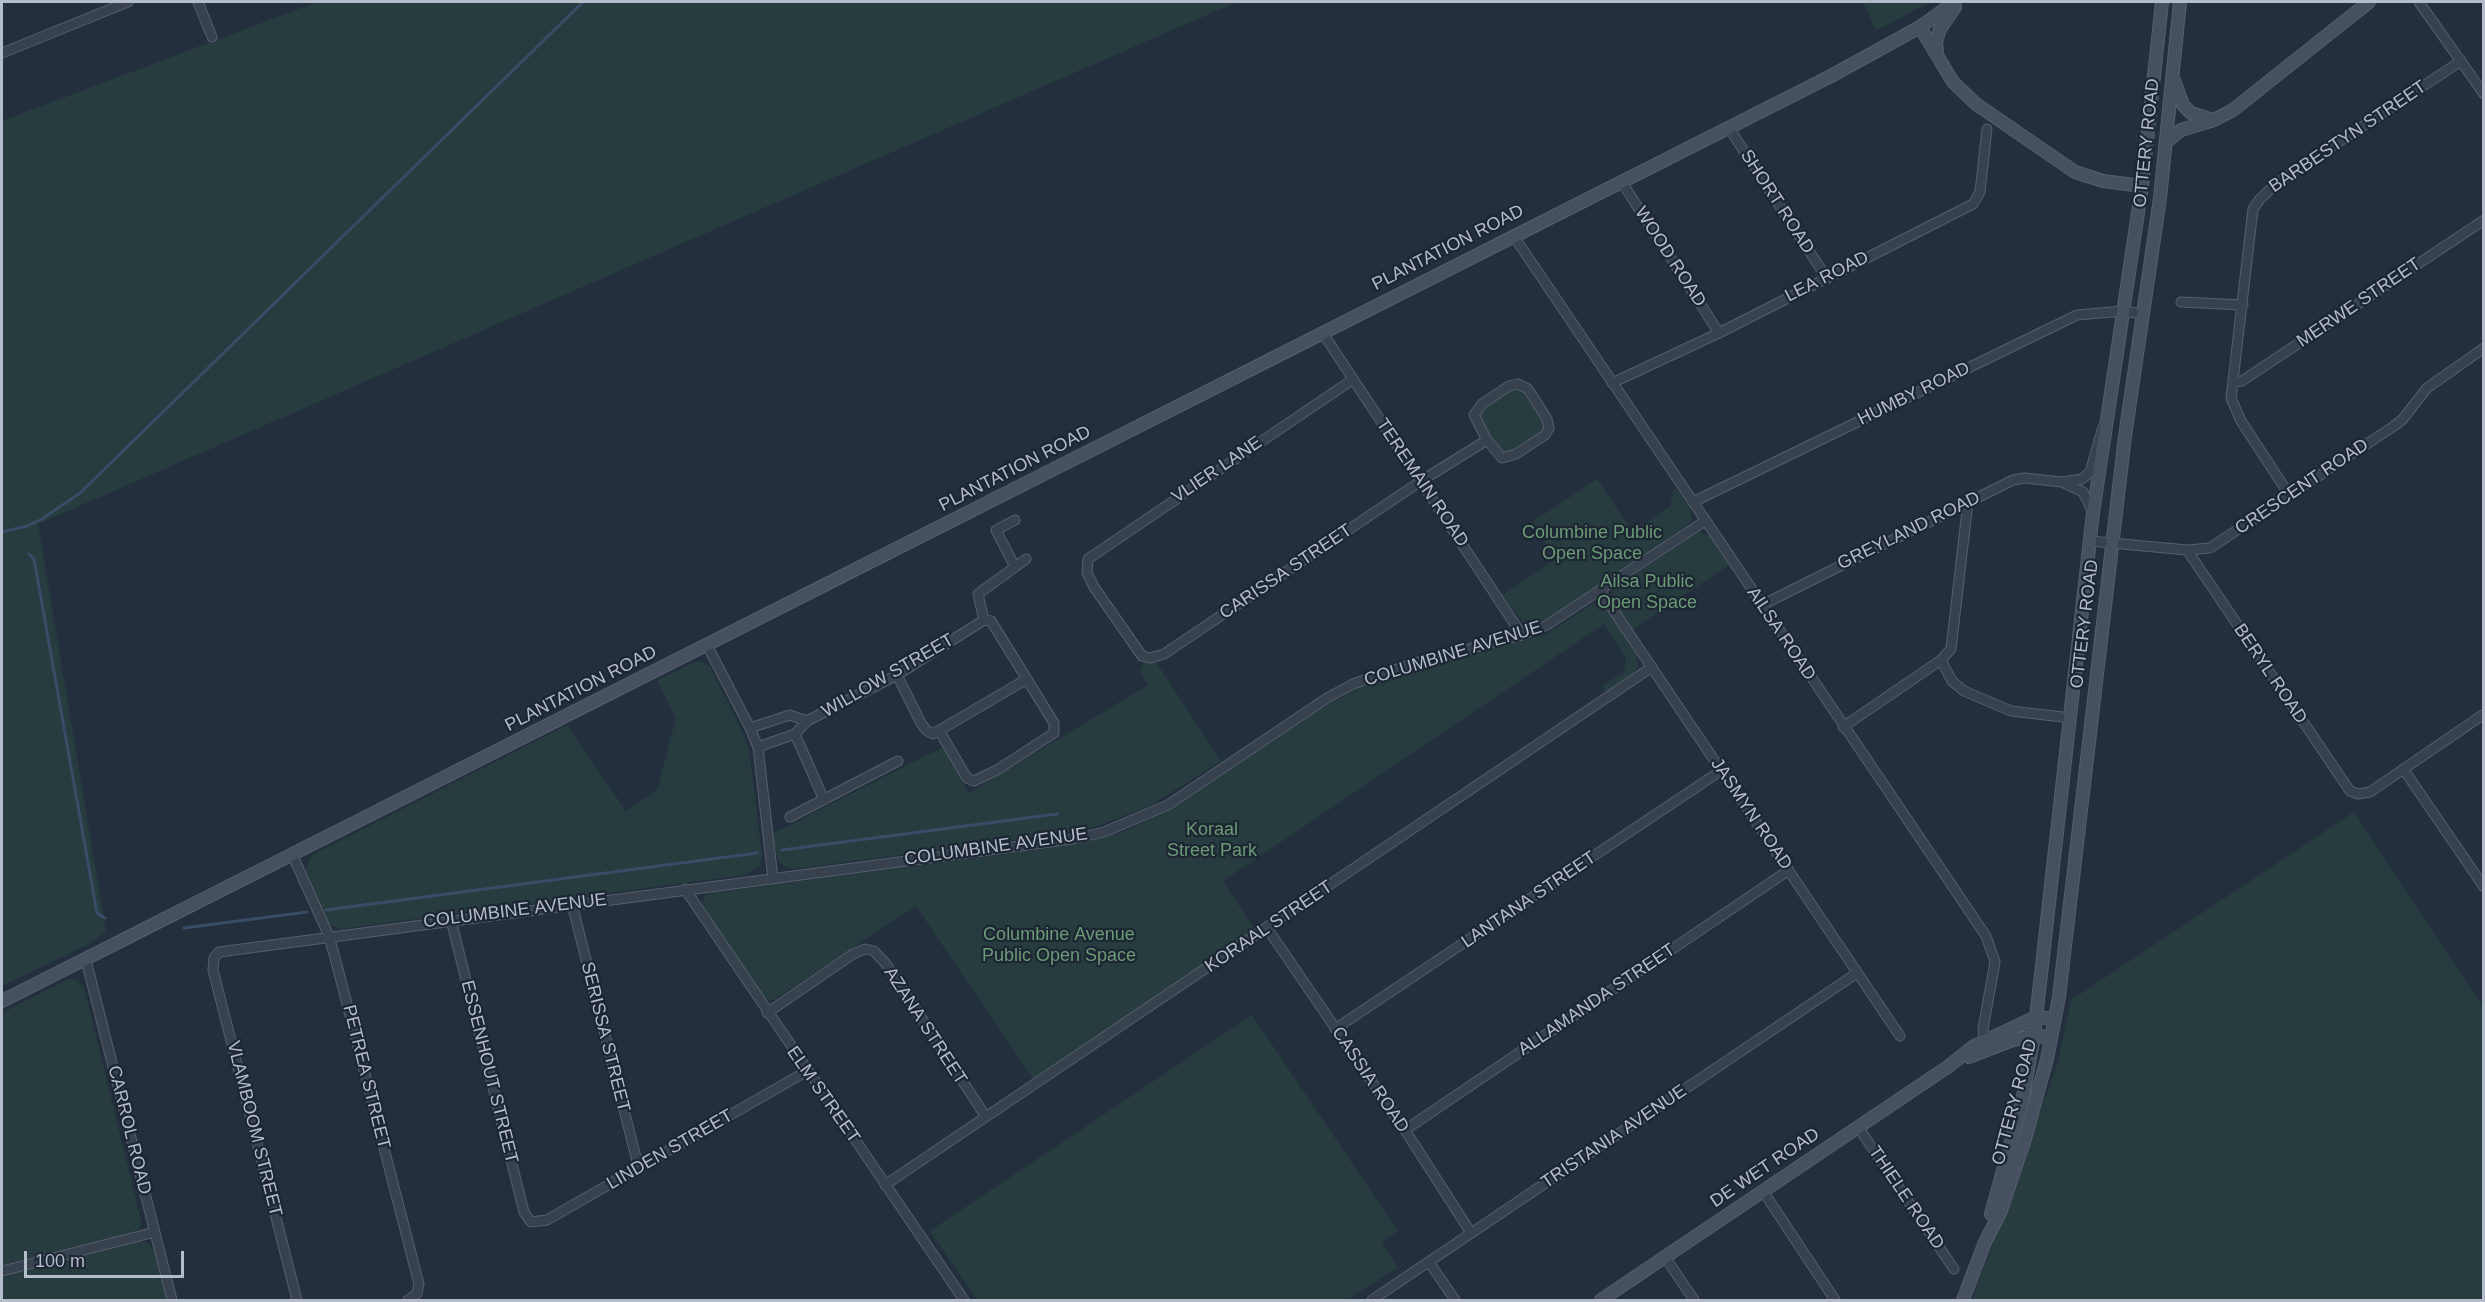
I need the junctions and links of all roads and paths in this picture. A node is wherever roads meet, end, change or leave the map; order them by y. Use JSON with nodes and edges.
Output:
{"nodes":[{"id":1,"x":128,"y":2,"type":"edge"},
{"id":2,"x":198,"y":2,"type":"edge"},
{"id":3,"x":1957,"y":2,"type":"edge"},
{"id":4,"x":2162,"y":2,"type":"edge"},
{"id":5,"x":2180,"y":2,"type":"edge"},
{"id":6,"x":2369,"y":2,"type":"edge"},
{"id":7,"x":2420,"y":2,"type":"edge"},
{"id":8,"x":1920,"y":27,"type":"junction"},
{"id":9,"x":212,"y":37,"type":"dead end"},
{"id":10,"x":2,"y":53,"type":"edge"},
{"id":11,"x":1939,"y":60,"type":"junction"},
{"id":12,"x":2461,"y":61,"type":"junction"},
{"id":13,"x":2173,"y":76,"type":"junction"},
{"id":14,"x":2484,"y":94,"type":"edge"},
{"id":15,"x":2214,"y":120,"type":"junction"},
{"id":16,"x":1729,"y":128,"type":"junction"},
{"id":17,"x":1987,"y":129,"type":"dead end"},
{"id":18,"x":2166,"y":142,"type":"junction"},
{"id":19,"x":1621,"y":181,"type":"junction"},
{"id":20,"x":2142,"y":186,"type":"junction"},
{"id":21,"x":2484,"y":220,"type":"edge"},
{"id":22,"x":1513,"y":235,"type":"junction"},
{"id":23,"x":1826,"y":277,"type":"junction"},
{"id":24,"x":2181,"y":302,"type":"dead end"},
{"id":25,"x":2242,"y":305,"type":"junction"},
{"id":26,"x":2123,"y":311,"type":"junction"},
{"id":27,"x":2142,"y":314,"type":"junction"},
{"id":28,"x":1322,"y":332,"type":"junction"},
{"id":29,"x":1719,"y":333,"type":"junction"},
{"id":30,"x":2484,"y":348,"type":"edge"},
{"id":31,"x":1352,"y":380,"type":"junction"},
{"id":32,"x":2233,"y":382,"type":"junction"},
{"id":33,"x":1612,"y":383,"type":"junction"},
{"id":34,"x":2106,"y":419,"type":"junction"},
{"id":35,"x":1487,"y":440,"type":"junction"},
{"id":36,"x":1421,"y":481,"type":"junction"},
{"id":37,"x":2062,"y":482,"type":"junction"},
{"id":38,"x":2290,"y":495,"type":"junction"},
{"id":39,"x":1693,"y":502,"type":"junction"},
{"id":40,"x":1968,"y":502,"type":"junction"},
{"id":41,"x":2094,"y":513,"type":"junction"},
{"id":42,"x":1015,"y":520,"type":"dead end"},
{"id":43,"x":1705,"y":521,"type":"junction"},
{"id":44,"x":2090,"y":542,"type":"junction"},
{"id":45,"x":2113,"y":543,"type":"junction"},
{"id":46,"x":2187,"y":550,"type":"junction"},
{"id":47,"x":1026,"y":560,"type":"dead end"},
{"id":48,"x":1015,"y":567,"type":"junction"},
{"id":49,"x":1601,"y":592,"type":"junction"},
{"id":50,"x":1762,"y":605,"type":"junction"},
{"id":51,"x":984,"y":620,"type":"junction"},
{"id":52,"x":1522,"y":635,"type":"junction"},
{"id":53,"x":707,"y":645,"type":"junction"},
{"id":54,"x":1150,"y":658,"type":"joint"},
{"id":55,"x":1941,"y":660,"type":"junction"},
{"id":56,"x":1652,"y":667,"type":"junction"},
{"id":57,"x":897,"y":675,"type":"junction"},
{"id":58,"x":1027,"y":680,"type":"junction"},
{"id":59,"x":2484,"y":714,"type":"edge"},
{"id":60,"x":2071,"y":718,"type":"junction"},
{"id":61,"x":807,"y":721,"type":"junction"},
{"id":62,"x":1843,"y":727,"type":"junction"},
{"id":63,"x":750,"y":728,"type":"junction"},
{"id":64,"x":940,"y":732,"type":"junction"},
{"id":65,"x":795,"y":734,"type":"junction"},
{"id":66,"x":758,"y":747,"type":"junction"},
{"id":67,"x":898,"y":762,"type":"dead end"},
{"id":68,"x":1722,"y":770,"type":"junction"},
{"id":69,"x":2404,"y":770,"type":"junction"},
{"id":70,"x":824,"y":800,"type":"junction"},
{"id":71,"x":790,"y":817,"type":"dead end"},
{"id":72,"x":292,"y":854,"type":"junction"},
{"id":73,"x":1789,"y":870,"type":"junction"},
{"id":74,"x":773,"y":879,"type":"junction"},
{"id":75,"x":2484,"y":887,"type":"edge"},
{"id":76,"x":685,"y":889,"type":"junction"},
{"id":77,"x":572,"y":904,"type":"junction"},
{"id":78,"x":451,"y":920,"type":"junction"},
{"id":79,"x":1267,"y":928,"type":"junction"},
{"id":80,"x":329,"y":936,"type":"junction"},
{"id":81,"x":214,"y":958,"type":"joint"},
{"id":82,"x":86,"y":960,"type":"junction"},
{"id":83,"x":1857,"y":973,"type":"junction"},
{"id":84,"x":2,"y":1001,"type":"edge"},
{"id":85,"x":767,"y":1013,"type":"junction"},
{"id":86,"x":2036,"y":1017,"type":"junction"},
{"id":87,"x":2055,"y":1019,"type":"junction"},
{"id":88,"x":1335,"y":1029,"type":"junction"},
{"id":89,"x":1900,"y":1036,"type":"dead end"},
{"id":90,"x":2034,"y":1036,"type":"junction"},
{"id":91,"x":2051,"y":1037,"type":"junction"},
{"id":92,"x":1985,"y":1045,"type":"junction"},
{"id":93,"x":807,"y":1071,"type":"junction"},
{"id":94,"x":986,"y":1117,"type":"junction"},
{"id":95,"x":1858,"y":1127,"type":"junction"},
{"id":96,"x":1405,"y":1130,"type":"junction"},
{"id":97,"x":639,"y":1169,"type":"junction"},
{"id":98,"x":885,"y":1185,"type":"junction"},
{"id":99,"x":1762,"y":1191,"type":"junction"},
{"id":100,"x":531,"y":1222,"type":"joint"},
{"id":101,"x":155,"y":1232,"type":"junction"},
{"id":102,"x":1471,"y":1233,"type":"junction"},
{"id":103,"x":1985,"y":1242,"type":"junction"},
{"id":104,"x":1665,"y":1257,"type":"junction"},
{"id":105,"x":1429,"y":1262,"type":"junction"},
{"id":106,"x":1954,"y":1269,"type":"dead end"},
{"id":107,"x":2,"y":1271,"type":"edge"},
{"id":108,"x":172,"y":1300,"type":"edge"},
{"id":109,"x":297,"y":1300,"type":"edge"},
{"id":110,"x":408,"y":1300,"type":"edge"},
{"id":111,"x":964,"y":1300,"type":"edge"},
{"id":112,"x":1372,"y":1300,"type":"edge"},
{"id":113,"x":1455,"y":1300,"type":"edge"},
{"id":114,"x":1600,"y":1300,"type":"edge"},
{"id":115,"x":1694,"y":1300,"type":"edge"},
{"id":116,"x":1835,"y":1300,"type":"edge"},
{"id":117,"x":1963,"y":1300,"type":"edge"}],
"edges":[{"from":1,"to":10,"type":"street"},
{"from":2,"to":9,"type":"street"},
{"from":3,"to":8,"type":"street","name":"PLANTATION ROAD"},
{"from":3,"to":11,"type":"street"},
{"from":4,"to":20,"type":"street","name":"OTTERY ROAD"},
{"from":5,"to":13,"type":"street","name":"OTTERY ROAD"},
{"from":6,"to":15,"type":"street"},
{"from":7,"to":12,"type":"street"},
{"from":8,"to":11,"type":"street"},
{"from":8,"to":16,"type":"street","name":"PLANTATION ROAD"},
{"from":11,"to":20,"type":"street"},
{"from":12,"to":14,"type":"street"},
{"from":12,"to":25,"type":"street","name":"BARBESTYN STREET"},
{"from":13,"to":15,"type":"street"},
{"from":13,"to":18,"type":"street","name":"OTTERY ROAD"},
{"from":15,"to":18,"type":"street"},
{"from":16,"to":19,"type":"street","name":"PLANTATION ROAD"},
{"from":16,"to":23,"type":"street","name":"SHORT ROAD"},
{"from":17,"to":23,"type":"street","name":"LEA ROAD"},
{"from":18,"to":27,"type":"street","name":"OTTERY ROAD"},
{"from":19,"to":22,"type":"street","name":"PLANTATION ROAD"},
{"from":19,"to":29,"type":"street","name":"WOOD ROAD"},
{"from":20,"to":26,"type":"street","name":"OTTERY ROAD"},
{"from":21,"to":32,"type":"street","name":"MERWE STREET"},
{"from":22,"to":28,"type":"street","name":"PLANTATION ROAD"},
{"from":22,"to":33,"type":"street","name":"AILSA ROAD"},
{"from":23,"to":29,"type":"street","name":"LEA ROAD"},
{"from":24,"to":25,"type":"street"},
{"from":25,"to":32,"type":"street","name":"BARBESTYN STREET"},
{"from":26,"to":27,"type":"street","name":"HUMBY ROAD"},
{"from":26,"to":34,"type":"street","name":"OTTERY ROAD"},
{"from":26,"to":39,"type":"street","name":"HUMBY ROAD"},
{"from":27,"to":45,"type":"street","name":"OTTERY ROAD"},
{"from":28,"to":31,"type":"street","name":"TEREMAIN ROAD"},
{"from":28,"to":53,"type":"street","name":"PLANTATION ROAD"},
{"from":29,"to":33,"type":"street","name":"LEA ROAD"},
{"from":30,"to":38,"type":"street","name":"CRESCENT ROAD"},
{"from":31,"to":36,"type":"street","name":"TEREMAIN ROAD"},
{"from":31,"to":54,"type":"street","name":"VLIER LANE"},
{"from":32,"to":38,"type":"street","name":"BARBESTYN STREET"},
{"from":33,"to":39,"type":"street","name":"AILSA ROAD"},
{"from":34,"to":37,"type":"street"},
{"from":34,"to":41,"type":"street","name":"OTTERY ROAD"},
{"from":35,"to":35,"type":"street"},
{"from":35,"to":36,"type":"street","name":"CARISSA STREET"},
{"from":36,"to":52,"type":"street","name":"TEREMAIN ROAD"},
{"from":36,"to":54,"type":"street","name":"CARISSA STREET"},
{"from":37,"to":40,"type":"street","name":"GREYLAND ROAD"},
{"from":37,"to":41,"type":"street"},
{"from":38,"to":46,"type":"street","name":"CRESCENT ROAD"},
{"from":39,"to":43,"type":"street","name":"AILSA ROAD"},
{"from":40,"to":50,"type":"street","name":"GREYLAND ROAD"},
{"from":40,"to":55,"type":"street"},
{"from":41,"to":44,"type":"street","name":"OTTERY ROAD"},
{"from":42,"to":48,"type":"street"},
{"from":43,"to":49,"type":"street","name":"COLUMBINE AVENUE"},
{"from":43,"to":50,"type":"street","name":"AILSA ROAD"},
{"from":44,"to":45,"type":"street","name":"CRESCENT ROAD"},
{"from":44,"to":60,"type":"street","name":"OTTERY ROAD"},
{"from":45,"to":46,"type":"street","name":"CRESCENT ROAD"},
{"from":45,"to":87,"type":"street","name":"OTTERY ROAD"},
{"from":46,"to":69,"type":"street","name":"BERYL ROAD"},
{"from":47,"to":48,"type":"street"},
{"from":48,"to":51,"type":"street"},
{"from":49,"to":52,"type":"street","name":"COLUMBINE AVENUE"},
{"from":49,"to":56,"type":"street","name":"JASMYN ROAD"},
{"from":50,"to":62,"type":"street","name":"AILSA ROAD"},
{"from":51,"to":57,"type":"street","name":"WILLOW STREET"},
{"from":51,"to":58,"type":"street"},
{"from":52,"to":74,"type":"street","name":"COLUMBINE AVENUE"},
{"from":53,"to":63,"type":"street"},
{"from":53,"to":72,"type":"street","name":"PLANTATION ROAD"},
{"from":55,"to":60,"type":"street"},
{"from":55,"to":62,"type":"street"},
{"from":56,"to":68,"type":"street","name":"JASMYN ROAD"},
{"from":56,"to":79,"type":"street","name":"KORAAL STREET"},
{"from":57,"to":61,"type":"street","name":"WILLOW STREET"},
{"from":57,"to":64,"type":"street"},
{"from":58,"to":64,"type":"street"},
{"from":58,"to":64,"type":"street"},
{"from":59,"to":69,"type":"street"},
{"from":60,"to":86,"type":"street","name":"OTTERY ROAD"},
{"from":61,"to":63,"type":"street","name":"WILLOW STREET"},
{"from":61,"to":65,"type":"street","name":"WILLOW STREET"},
{"from":62,"to":92,"type":"street","name":"AILSA ROAD"},
{"from":63,"to":66,"type":"street"},
{"from":65,"to":66,"type":"street","name":"WILLOW STREET"},
{"from":65,"to":70,"type":"street"},
{"from":66,"to":74,"type":"street"},
{"from":67,"to":70,"type":"street"},
{"from":68,"to":73,"type":"street","name":"JASMYN ROAD"},
{"from":68,"to":88,"type":"street","name":"LANTANA STREET"},
{"from":69,"to":75,"type":"street"},
{"from":70,"to":71,"type":"street"},
{"from":72,"to":80,"type":"street","name":"PETREA STREET"},
{"from":72,"to":82,"type":"street","name":"PLANTATION ROAD"},
{"from":73,"to":83,"type":"street","name":"JASMYN ROAD"},
{"from":73,"to":96,"type":"street","name":"ALLAMANDA STREET"},
{"from":74,"to":76,"type":"street","name":"COLUMBINE AVENUE"},
{"from":76,"to":77,"type":"street","name":"COLUMBINE AVENUE"},
{"from":76,"to":85,"type":"street","name":"ELM STREET"},
{"from":77,"to":78,"type":"street","name":"COLUMBINE AVENUE"},
{"from":77,"to":97,"type":"street","name":"SERISSA STREET"},
{"from":78,"to":80,"type":"street","name":"COLUMBINE AVENUE"},
{"from":78,"to":100,"type":"street","name":"ESSENHOUT STREET"},
{"from":79,"to":88,"type":"street","name":"CASSIA ROAD"},
{"from":79,"to":94,"type":"street","name":"KORAAL STREET"},
{"from":80,"to":81,"type":"street","name":"COLUMBINE AVENUE"},
{"from":80,"to":110,"type":"street","name":"PETREA STREET"},
{"from":81,"to":109,"type":"street","name":"VLAMBOOM STREET"},
{"from":82,"to":84,"type":"street","name":"PLANTATION ROAD"},
{"from":82,"to":101,"type":"street","name":"CARROL ROAD"},
{"from":83,"to":89,"type":"street","name":"JASMYN ROAD"},
{"from":83,"to":102,"type":"street","name":"TRISTANIA AVENUE"},
{"from":85,"to":93,"type":"street","name":"ELM STREET"},
{"from":85,"to":94,"type":"street","name":"AZANA STREET"},
{"from":86,"to":87,"type":"street","name":"DE WET ROAD"},
{"from":86,"to":90,"type":"street","name":"OTTERY ROAD"},
{"from":86,"to":92,"type":"street","name":"DE WET ROAD"},
{"from":87,"to":91,"type":"street","name":"OTTERY ROAD"},
{"from":88,"to":96,"type":"street","name":"CASSIA ROAD"},
{"from":90,"to":91,"type":"street","name":"DE WET ROAD"},
{"from":90,"to":92,"type":"street","name":"DE WET ROAD"},
{"from":90,"to":103,"type":"street","name":"OTTERY ROAD"},
{"from":91,"to":103,"type":"street","name":"OTTERY ROAD"},
{"from":92,"to":95,"type":"street","name":"DE WET ROAD"},
{"from":93,"to":97,"type":"street","name":"LINDEN STREET"},
{"from":93,"to":98,"type":"street","name":"ELM STREET"},
{"from":94,"to":98,"type":"street","name":"KORAAL STREET"},
{"from":95,"to":99,"type":"street","name":"DE WET ROAD"},
{"from":95,"to":106,"type":"street","name":"THIELE ROAD"},
{"from":96,"to":102,"type":"street","name":"CASSIA ROAD"},
{"from":97,"to":100,"type":"street","name":"LINDEN STREET"},
{"from":98,"to":111,"type":"street","name":"ELM STREET"},
{"from":99,"to":104,"type":"street","name":"DE WET ROAD"},
{"from":99,"to":116,"type":"street"},
{"from":101,"to":107,"type":"street"},
{"from":101,"to":108,"type":"street","name":"CARROL ROAD"},
{"from":102,"to":105,"type":"street","name":"TRISTANIA AVENUE"},
{"from":103,"to":117,"type":"street","name":"OTTERY ROAD"},
{"from":104,"to":114,"type":"street","name":"DE WET ROAD"},
{"from":104,"to":115,"type":"street"},
{"from":105,"to":112,"type":"street","name":"TRISTANIA AVENUE"},
{"from":105,"to":113,"type":"street"}]}
